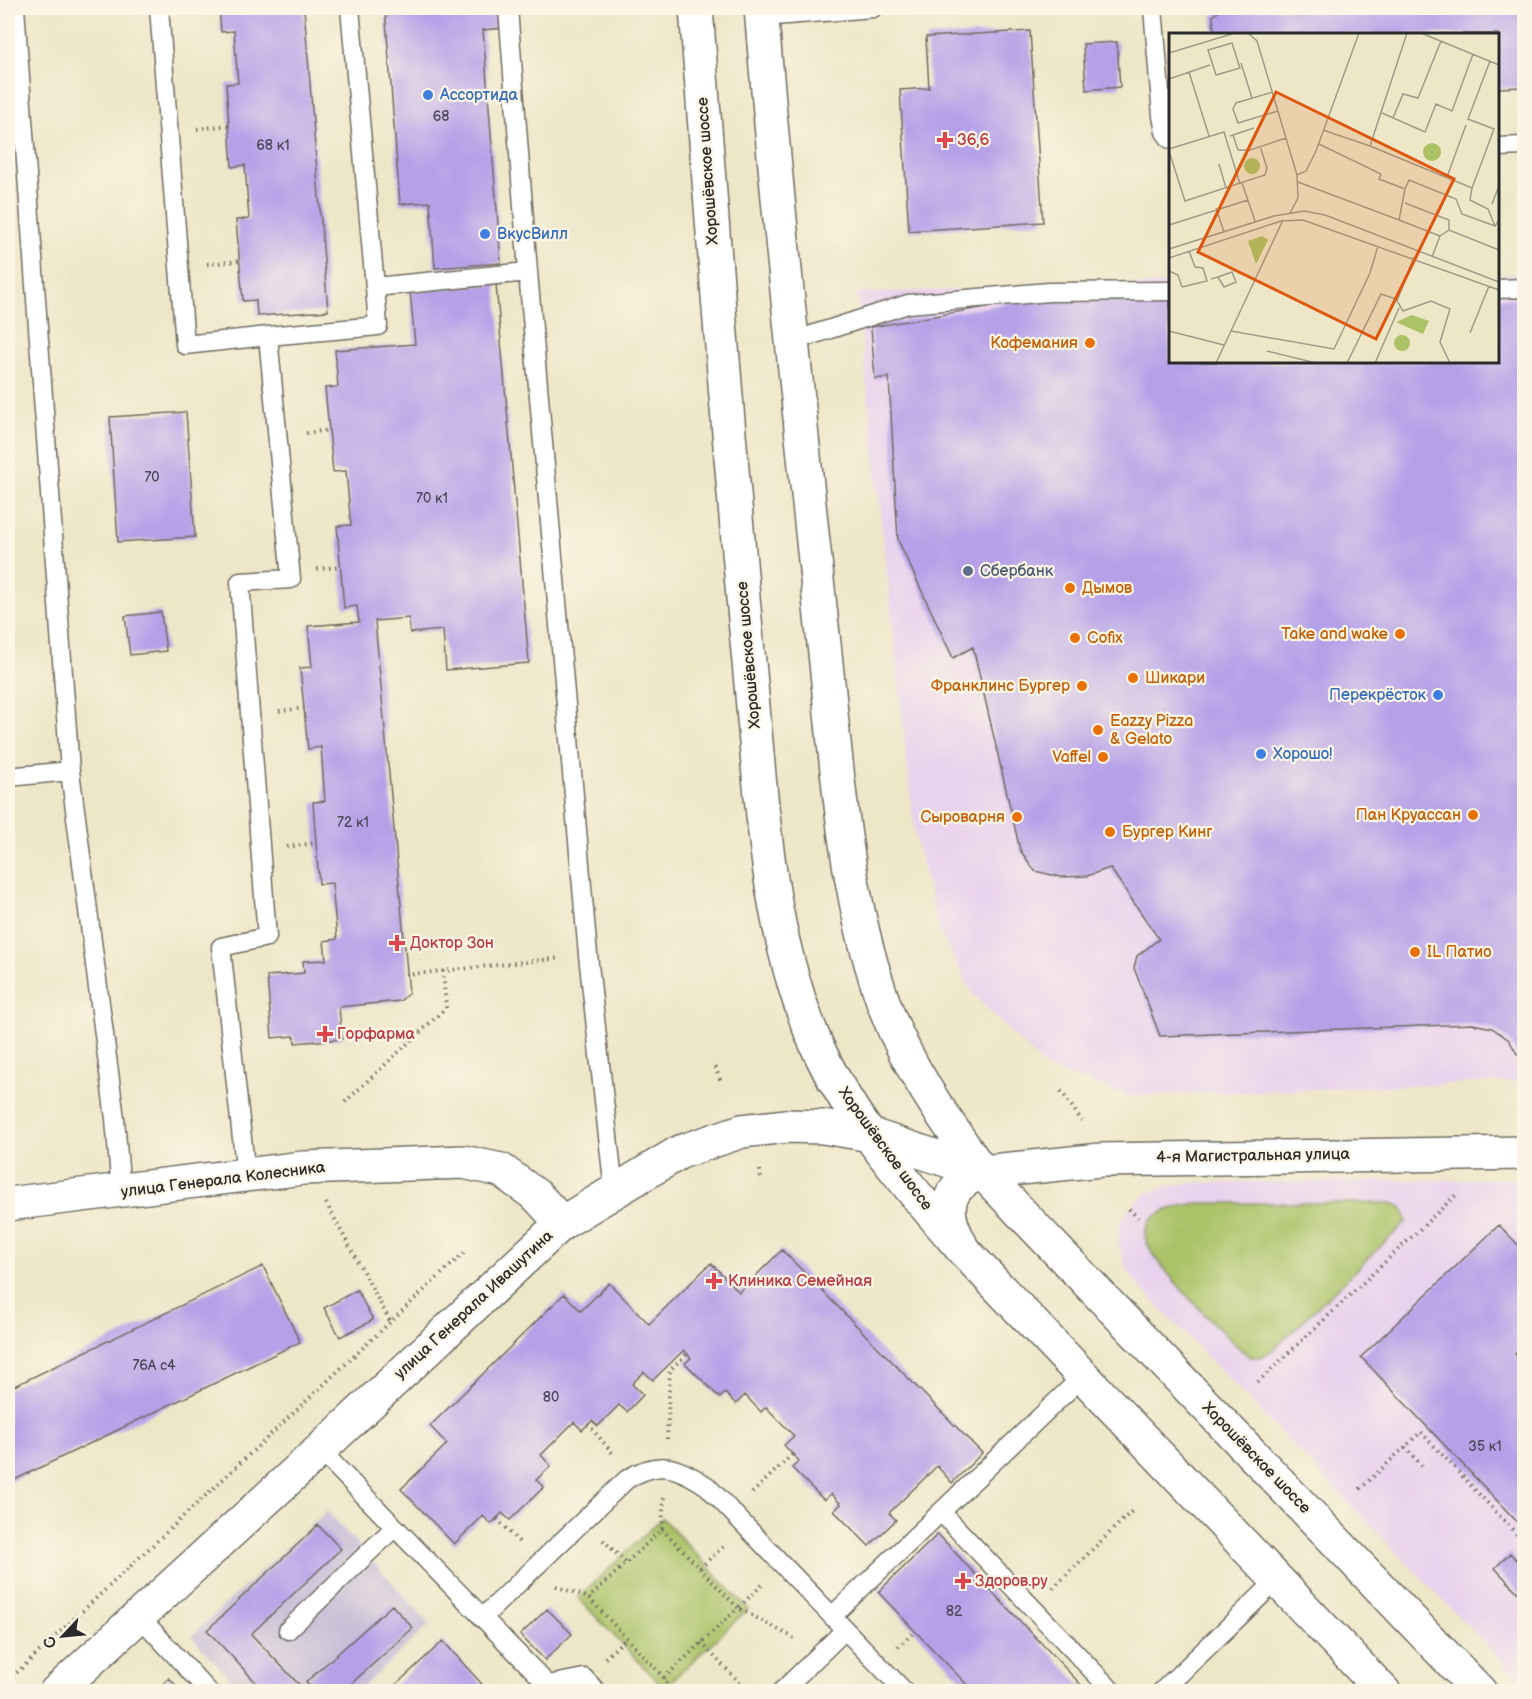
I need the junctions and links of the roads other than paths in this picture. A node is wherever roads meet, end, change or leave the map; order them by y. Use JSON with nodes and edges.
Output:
{"nodes":[{"id":1,"x":15,"y":8,"type":"edge"},
{"id":2,"x":159,"y":8,"type":"edge"},
{"id":3,"x":350,"y":8,"type":"edge"},
{"id":4,"x":508,"y":8,"type":"edge"},
{"id":5,"x":696,"y":8,"type":"edge"},
{"id":6,"x":873,"y":8,"type":"edge"},
{"id":7,"x":1153,"y":8,"type":"edge"},
{"id":8,"x":762,"y":12,"type":"edge"},
{"id":9,"x":13,"y":60,"type":"edge"},
{"id":10,"x":1169,"y":138,"type":"edge"},
{"id":11,"x":1524,"y":146,"type":"edge"},
{"id":12,"x":1499,"y":147,"type":"edge"},
{"id":13,"x":528,"y":272,"type":"junction"},
{"id":14,"x":375,"y":287,"type":"junction"},
{"id":15,"x":1524,"y":288,"type":"edge"},
{"id":16,"x":1499,"y":289,"type":"edge"},
{"id":17,"x":1169,"y":291,"type":"edge"},
{"id":18,"x":268,"y":336,"type":"junction"},
{"id":19,"x":793,"y":341,"type":"junction"},
{"id":20,"x":70,"y":771,"type":"junction"},
{"id":21,"x":8,"y":777,"type":"edge"},
{"id":22,"x":871,"y":1136,"type":"junction"},
{"id":23,"x":1524,"y":1153,"type":"edge"},
{"id":24,"x":982,"y":1172,"type":"junction"},
{"id":25,"x":246,"y":1176,"type":"junction"},
{"id":26,"x":614,"y":1191,"type":"junction"},
{"id":27,"x":121,"y":1192,"type":"junction"},
{"id":28,"x":8,"y":1204,"type":"edge"},
{"id":29,"x":562,"y":1223,"type":"junction"},
{"id":30,"x":963,"y":1250,"type":"junction"},
{"id":31,"x":1082,"y":1377,"type":"junction"},
{"id":32,"x":320,"y":1450,"type":"junction"},
{"id":33,"x":941,"y":1512,"type":"junction"},
{"id":34,"x":396,"y":1527,"type":"junction"},
{"id":35,"x":1277,"y":1580,"type":"junction"},
{"id":36,"x":832,"y":1616,"type":"junction"},
{"id":37,"x":140,"y":1617,"type":"junction"},
{"id":38,"x":482,"y":1618,"type":"junction"},
{"id":39,"x":288,"y":1630,"type":"dead end"},
{"id":40,"x":845,"y":1630,"type":"junction"},
{"id":41,"x":548,"y":1688,"type":"edge"},
{"id":42,"x":56,"y":1692,"type":"edge"},
{"id":43,"x":209,"y":1692,"type":"edge"},
{"id":44,"x":597,"y":1692,"type":"edge"},
{"id":45,"x":781,"y":1692,"type":"edge"},
{"id":46,"x":905,"y":1692,"type":"edge"},
{"id":47,"x":1113,"y":1692,"type":"edge"},
{"id":48,"x":1161,"y":1692,"type":"edge"},
{"id":49,"x":1384,"y":1692,"type":"edge"},
{"id":50,"x":1480,"y":1692,"type":"edge"}],
"edges":[{"from":1,"to":9,"type":"lane"},
{"from":2,"to":18,"type":"lane"},
{"from":3,"to":14,"type":"lane"},
{"from":4,"to":13,"type":"lane"},
{"from":5,"to":22,"type":"main road","name":"Хорошёвское шоссе"},
{"from":6,"to":8,"type":"lane"},
{"from":7,"to":10,"type":"lane"},
{"from":8,"to":19,"type":"main road","name":"Хорошёвское шоссе"},
{"from":9,"to":20,"type":"lane"},
{"from":11,"to":12,"type":"lane"},
{"from":13,"to":14,"type":"lane"},
{"from":13,"to":26,"type":"lane"},
{"from":14,"to":18,"type":"lane"},
{"from":15,"to":16,"type":"lane"},
{"from":17,"to":19,"type":"lane"},
{"from":18,"to":25,"type":"lane"},
{"from":19,"to":24,"type":"main road","name":"Хорошёвское шоссе"},
{"from":20,"to":21,"type":"lane"},
{"from":20,"to":27,"type":"lane"},
{"from":22,"to":24,"type":"main road","name":"улица Генерала Ивашутина"},
{"from":22,"to":26,"type":"main road","name":"улица Генерала Ивашутина"},
{"from":22,"to":30,"type":"main road","name":"Хорошёвское шоссе"},
{"from":23,"to":24,"type":"main road","name":"4-я Магистральная улица"},
{"from":24,"to":30,"type":"main road","name":"Хорошёвское шоссе"},
{"from":24,"to":50,"type":"main road","name":"Хорошёвское шоссе"},
{"from":25,"to":27,"type":"main road","name":"улица Генерала Колесника"},
{"from":25,"to":29,"type":"main road","name":"улица Генерала Колесника"},
{"from":26,"to":29,"type":"main road","name":"улица Генерала Ивашутина"},
{"from":27,"to":28,"type":"main road","name":"улица Генерала Колесника"},
{"from":29,"to":32,"type":"main road","name":"улица Генерала Ивашутина"},
{"from":30,"to":31,"type":"main road","name":"Хорошёвское шоссе"},
{"from":31,"to":33,"type":"lane"},
{"from":31,"to":35,"type":"main road","name":"Хорошёвское шоссе"},
{"from":32,"to":34,"type":"lane"},
{"from":32,"to":37,"type":"main road","name":"улица Генерала Ивашутина"},
{"from":33,"to":36,"type":"lane"},
{"from":33,"to":47,"type":"lane"},
{"from":34,"to":38,"type":"lane"},
{"from":34,"to":39,"type":"lane"},
{"from":35,"to":48,"type":"lane"},
{"from":35,"to":49,"type":"main road","name":"Хорошёвское шоссе"},
{"from":36,"to":38,"type":"lane"},
{"from":36,"to":40,"type":"lane"},
{"from":37,"to":42,"type":"main road","name":"улица Генерала Ивашутина"},
{"from":37,"to":43,"type":"lane"},
{"from":38,"to":41,"type":"lane"},
{"from":40,"to":45,"type":"lane"},
{"from":40,"to":46,"type":"lane"},
{"from":41,"to":44,"type":"lane"}]}
